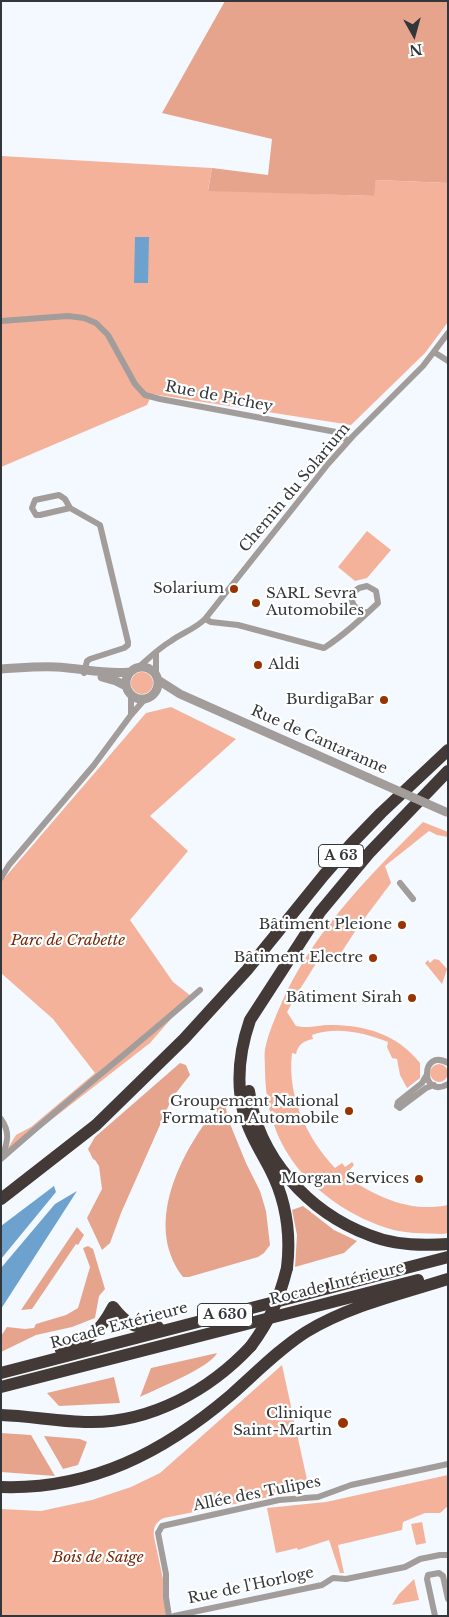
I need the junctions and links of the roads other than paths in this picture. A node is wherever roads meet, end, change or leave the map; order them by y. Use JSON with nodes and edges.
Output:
{"nodes":[{"id":1,"x":1,"y":321,"type":"edge"},
{"id":2,"x":448,"y":332,"type":"edge"},
{"id":3,"x":434,"y":352,"type":"junction"},
{"id":4,"x":448,"y":361,"type":"edge"},
{"id":5,"x":348,"y":441,"type":"junction"},
{"id":6,"x":70,"y":508,"type":"junction"},
{"id":7,"x":367,"y":613,"type":"junction"},
{"id":8,"x":205,"y":619,"type":"junction"},
{"id":9,"x":156,"y":652,"type":"junction"},
{"id":10,"x":139,"y":667,"type":"junction"},
{"id":11,"x":1,"y":669,"type":"edge"},
{"id":12,"x":84,"y":672,"type":"junction"},
{"id":13,"x":130,"y":672,"type":"junction"},
{"id":14,"x":157,"y":677,"type":"junction"},
{"id":15,"x":126,"y":686,"type":"junction"},
{"id":16,"x":180,"y":694,"type":"junction"},
{"id":17,"x":131,"y":695,"type":"junction"},
{"id":18,"x":150,"y":697,"type":"junction"},
{"id":19,"x":130,"y":715,"type":"junction"},
{"id":20,"x":448,"y":750,"type":"edge"},
{"id":21,"x":448,"y":771,"type":"edge"},
{"id":22,"x":447,"y":812,"type":"edge"},
{"id":23,"x":1,"y":878,"type":"edge"},
{"id":24,"x":400,"y":883,"type":"dead end"},
{"id":25,"x":413,"y":900,"type":"dead end"},
{"id":26,"x":200,"y":990,"type":"dead end"},
{"id":27,"x":262,"y":1003,"type":"junction"},
{"id":28,"x":447,"y":1061,"type":"edge"},
{"id":29,"x":426,"y":1076,"type":"junction"},
{"id":30,"x":434,"y":1085,"type":"junction"},
{"id":31,"x":447,"y":1086,"type":"edge"},
{"id":32,"x":130,"y":1092,"type":"junction"},
{"id":33,"x":1,"y":1119,"type":"edge"},
{"id":34,"x":1,"y":1159,"type":"edge"},
{"id":35,"x":1,"y":1188,"type":"edge"},
{"id":36,"x":1,"y":1200,"type":"edge"},
{"id":37,"x":448,"y":1244,"type":"edge"},
{"id":38,"x":448,"y":1256,"type":"edge"},
{"id":39,"x":448,"y":1273,"type":"edge"},
{"id":40,"x":448,"y":1279,"type":"edge"},
{"id":41,"x":240,"y":1311,"type":"junction"},
{"id":42,"x":1,"y":1366,"type":"edge"},
{"id":43,"x":1,"y":1373,"type":"edge"},
{"id":44,"x":1,"y":1387,"type":"edge"},
{"id":45,"x":1,"y":1415,"type":"edge"},
{"id":46,"x":448,"y":1464,"type":"edge"},
{"id":47,"x":1,"y":1487,"type":"edge"},
{"id":48,"x":448,"y":1555,"type":"edge"},
{"id":49,"x":448,"y":1599,"type":"edge"},
{"id":50,"x":169,"y":1616,"type":"edge"},
{"id":51,"x":174,"y":1616,"type":"edge"},
{"id":52,"x":435,"y":1616,"type":"edge"}],
"edges":[{"from":1,"to":5,"type":"street","name":"Rue de Pichey"},
{"from":2,"to":3,"type":"street","name":"Chemin du Solarium"},
{"from":3,"to":4,"type":"street"},
{"from":3,"to":5,"type":"street","name":"Chemin du Solarium"},
{"from":5,"to":8,"type":"street","name":"Chemin du Solarium"},
{"from":6,"to":6,"type":"street"},
{"from":6,"to":12,"type":"street"},
{"from":7,"to":7,"type":"street"},
{"from":7,"to":8,"type":"street"},
{"from":8,"to":9,"type":"street","name":"Chemin du Solarium"},
{"from":9,"to":10,"type":"street","name":"Chemin du Solarium"},
{"from":9,"to":14,"type":"street"},
{"from":10,"to":13,"type":"street"},
{"from":10,"to":14,"type":"street"},
{"from":11,"to":12,"type":"street"},
{"from":12,"to":13,"type":"street"},
{"from":12,"to":15,"type":"street"},
{"from":13,"to":15,"type":"street"},
{"from":14,"to":16,"type":"street","name":"Rue de Cantaranne"},
{"from":14,"to":18,"type":"street"},
{"from":15,"to":17,"type":"street"},
{"from":16,"to":18,"type":"street","name":"Rue de Cantaranne"},
{"from":16,"to":22,"type":"street","name":"Rue de Cantaranne","bridge":true},
{"from":17,"to":18,"type":"street"},
{"from":17,"to":19,"type":"street"},
{"from":18,"to":19,"type":"street"},
{"from":19,"to":23,"type":"street"},
{"from":20,"to":32,"type":"highway","number":"A 63"},
{"from":21,"to":27,"type":"highway","number":"A 63"},
{"from":24,"to":25,"type":"street"},
{"from":26,"to":34,"type":"street"},
{"from":27,"to":37,"type":"highway"},
{"from":27,"to":45,"type":"highway","bridge":true},
{"from":28,"to":29,"type":"street"},
{"from":29,"to":30,"type":"street"},
{"from":29,"to":30,"type":"street"},
{"from":30,"to":31,"type":"street"},
{"from":32,"to":35,"type":"highway"},
{"from":32,"to":36,"type":"highway"},
{"from":33,"to":34,"type":"street"},
{"from":38,"to":41,"type":"highway","name":"Rocade Extérieure","number":"A 630"},
{"from":39,"to":44,"type":"highway","name":"Rocade Intérieure","number":"A 630"},
{"from":40,"to":47,"type":"highway"},
{"from":41,"to":42,"type":"highway"},
{"from":41,"to":43,"type":"highway","name":"Rocade Extérieure","number":"A 630"},
{"from":46,"to":50,"type":"street","name":"Allée des Tulipes"},
{"from":48,"to":51,"type":"street","name":"Rue de l'Horloge"},
{"from":49,"to":52,"type":"street"}]}
